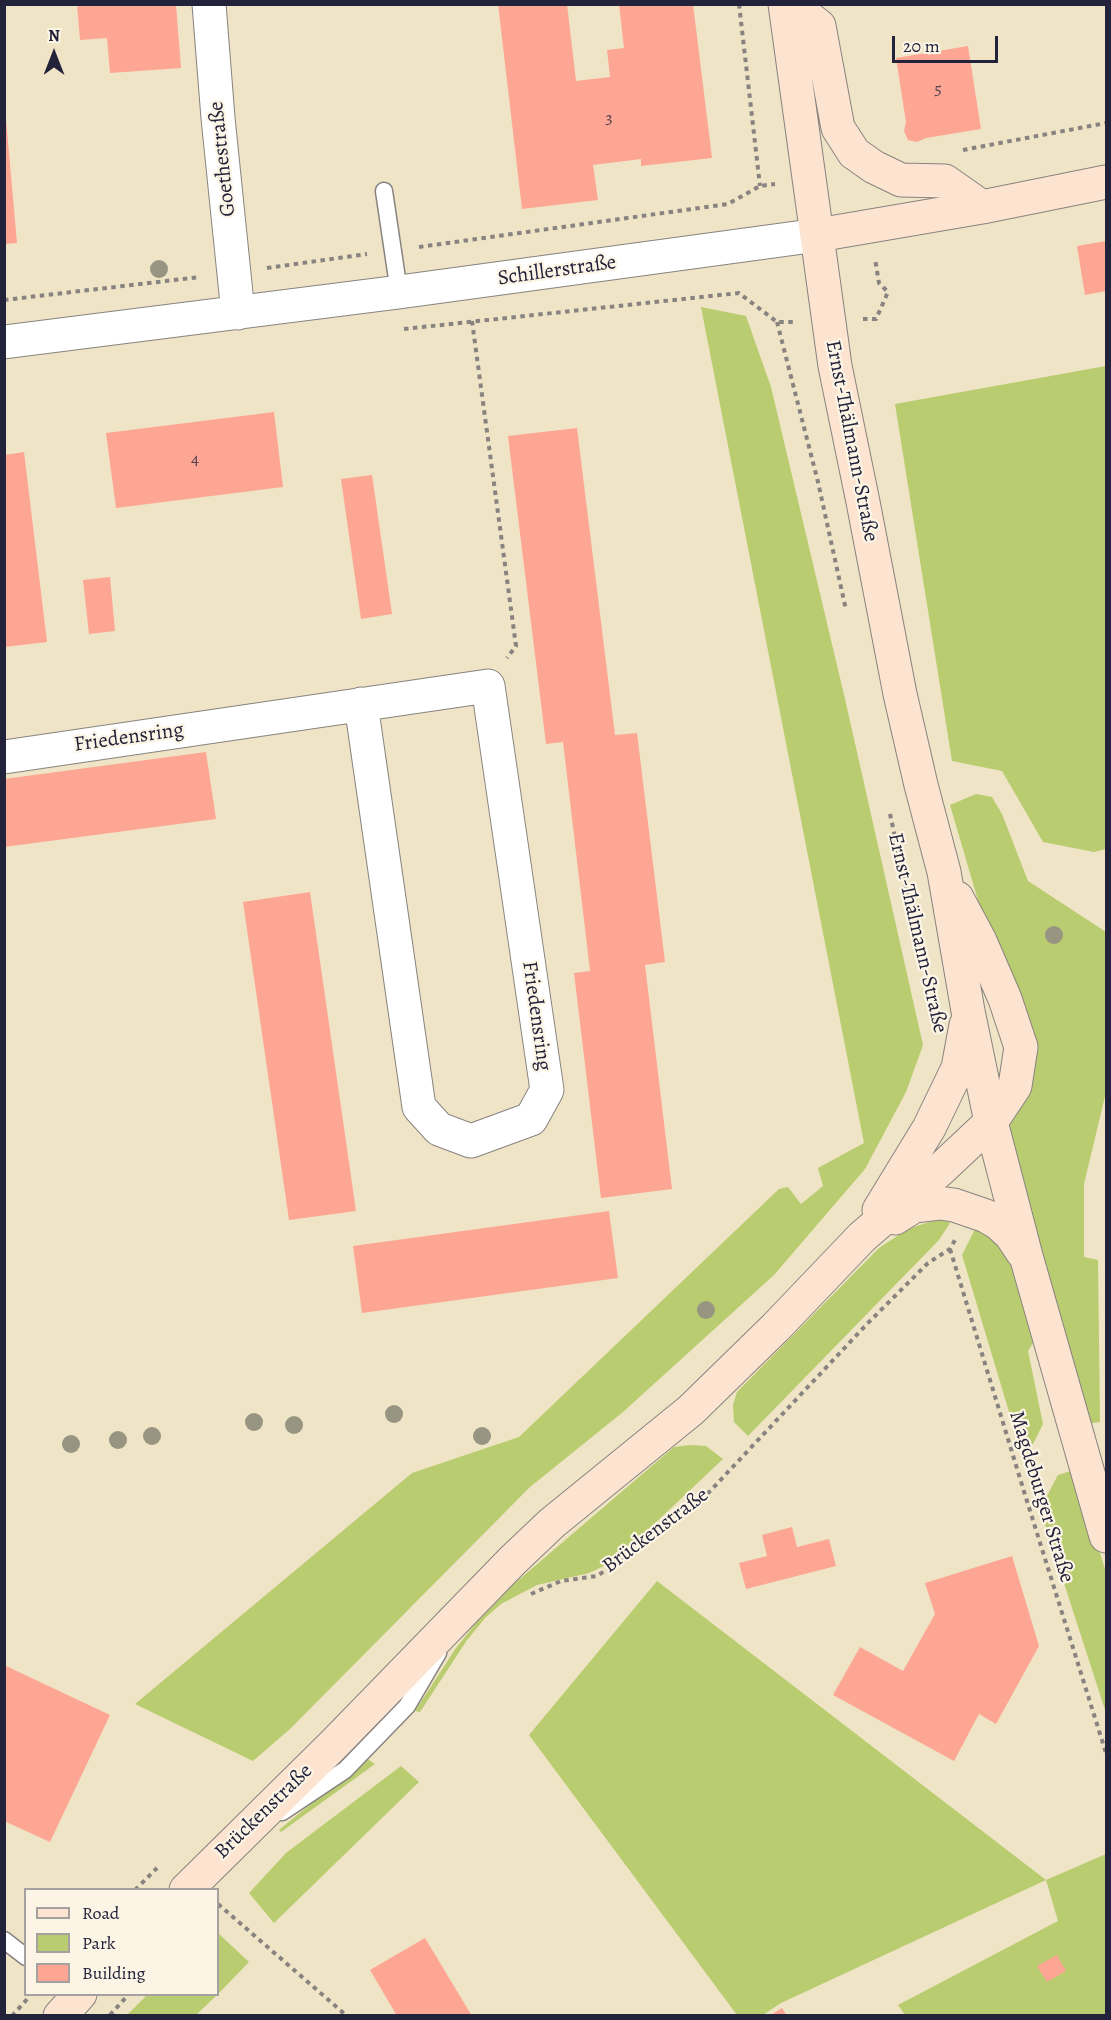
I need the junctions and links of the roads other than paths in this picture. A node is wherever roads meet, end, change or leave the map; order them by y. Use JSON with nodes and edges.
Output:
{"nodes":[{"id":1,"x":209,"y":4,"type":"edge"},
{"id":2,"x":785,"y":4,"type":"edge"},
{"id":3,"x":791,"y":4,"type":"edge"},
{"id":4,"x":1107,"y":182,"type":"edge"},
{"id":5,"x":384,"y":191,"type":"dead end"},
{"id":6,"x":982,"y":207,"type":"junction"},
{"id":7,"x":818,"y":235,"type":"junction"},
{"id":8,"x":399,"y":292,"type":"junction"},
{"id":9,"x":238,"y":313,"type":"junction"},
{"id":10,"x":4,"y":342,"type":"edge"},
{"id":11,"x":361,"y":704,"type":"junction"},
{"id":12,"x":4,"y":757,"type":"edge"},
{"id":13,"x":944,"y":872,"type":"junction"},
{"id":14,"x":968,"y":1011,"type":"junction"},
{"id":15,"x":986,"y":1127,"type":"junction"},
{"id":16,"x":862,"y":1237,"type":"junction"},
{"id":17,"x":1026,"y":1257,"type":"junction"},
{"id":18,"x":1107,"y":1536,"type":"edge"},
{"id":19,"x":188,"y":1888,"type":"edge"},
{"id":20,"x":4,"y":1940,"type":"edge"},
{"id":21,"x":24,"y":1955,"type":"edge"}],
"edges":[{"from":1,"to":9,"type":"street","name":"Goethestraße"},
{"from":2,"to":7,"type":"main road","name":"Ernst-Thälmann-Straße"},
{"from":3,"to":6,"type":"main road"},
{"from":4,"to":6,"type":"main road","name":"Schillerstraße"},
{"from":5,"to":8,"type":"lane"},
{"from":6,"to":7,"type":"main road","name":"Schillerstraße"},
{"from":7,"to":8,"type":"street","name":"Schillerstraße"},
{"from":7,"to":13,"type":"main road","name":"Ernst-Thälmann-Straße"},
{"from":8,"to":9,"type":"street","name":"Schillerstraße"},
{"from":9,"to":10,"type":"street","name":"Schillerstraße"},
{"from":11,"to":11,"type":"street","name":"Friedensring"},
{"from":11,"to":12,"type":"street","name":"Friedensring"},
{"from":13,"to":14,"type":"main road","name":"Ernst-Thälmann-Straße"},
{"from":13,"to":15,"type":"main road","name":"Ernst-Thälmann-Straße"},
{"from":14,"to":15,"type":"main road","name":"Ernst-Thälmann-Straße"},
{"from":14,"to":16,"type":"main road","name":"Brückenstraße"},
{"from":15,"to":16,"type":"main road","name":"Brückenstraße"},
{"from":15,"to":17,"type":"main road","name":"Ernst-Thälmann-Straße"},
{"from":16,"to":17,"type":"main road"},
{"from":16,"to":19,"type":"main road","name":"Brückenstraße"},
{"from":17,"to":18,"type":"main road","name":"Ernst-Thälmann-Straße"},
{"from":20,"to":21,"type":"lane"}]}
